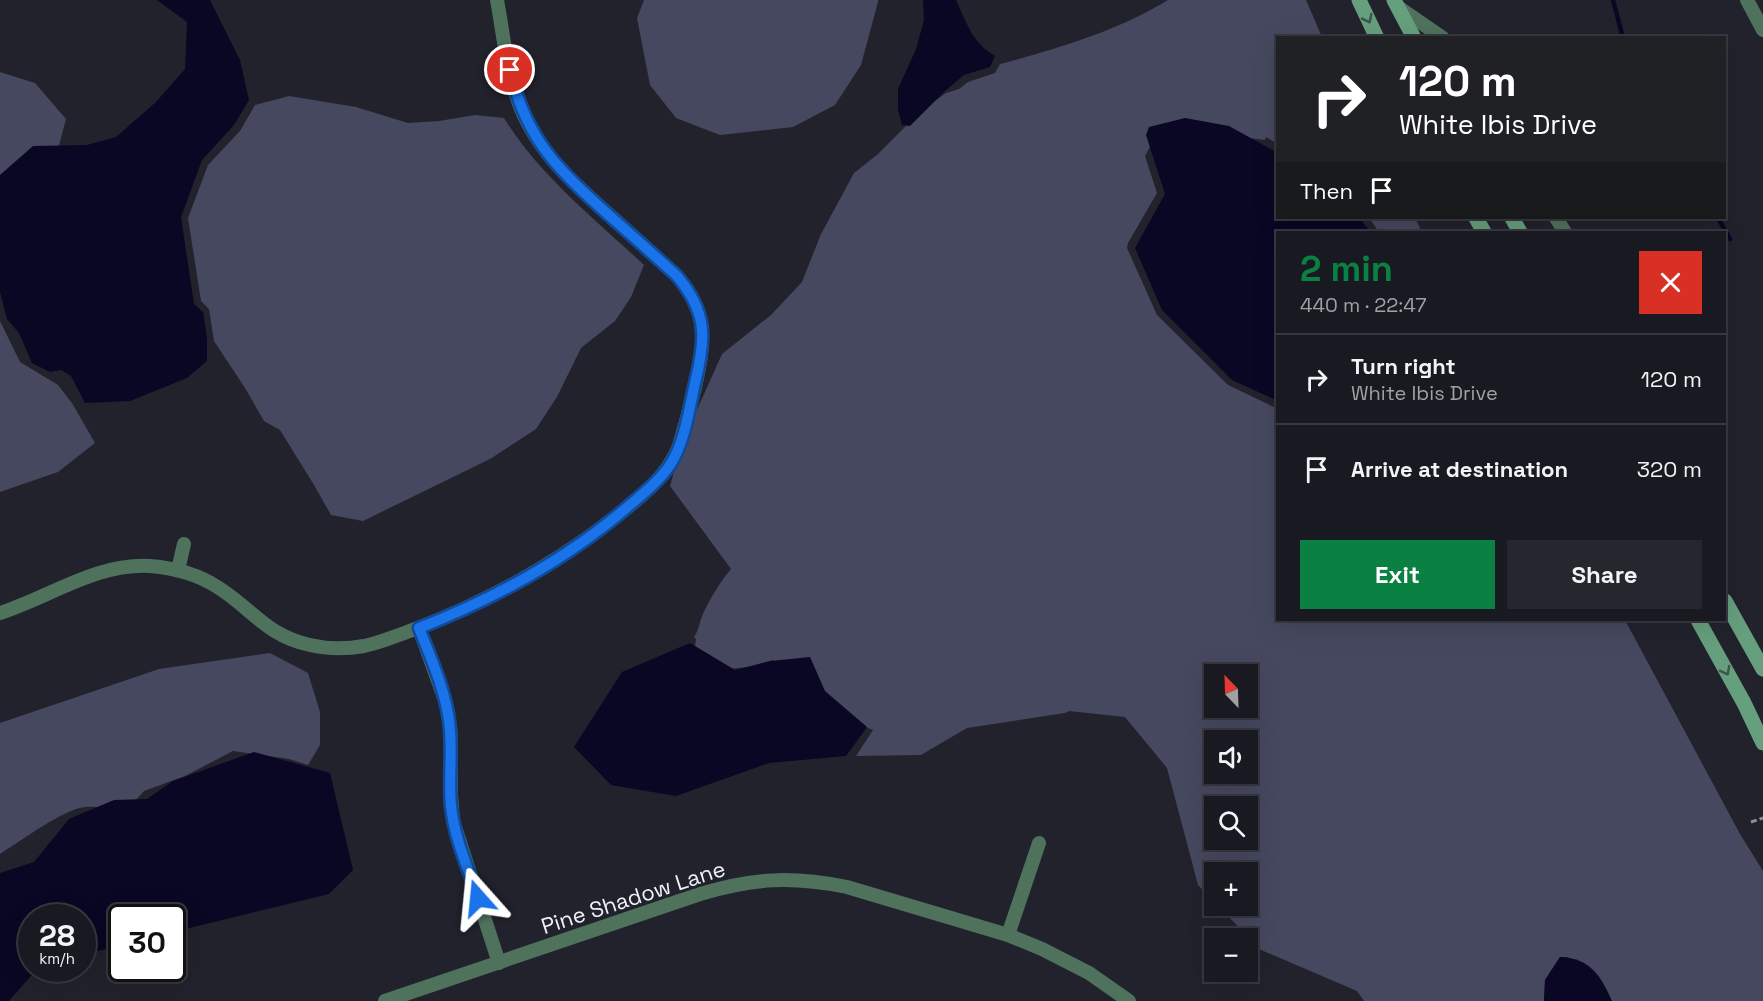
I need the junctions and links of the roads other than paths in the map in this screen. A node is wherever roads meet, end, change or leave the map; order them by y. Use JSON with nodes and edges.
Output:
{"nodes":[{"id":1,"x":497,"y":0,"type":"edge"},
{"id":2,"x":1359,"y":0,"type":"edge"},
{"id":3,"x":1747,"y":0,"type":"edge"},
{"id":4,"x":1396,"y":4,"type":"edge"},
{"id":5,"x":1763,"y":30,"type":"edge"},
{"id":6,"x":1376,"y":36,"type":"edge"},
{"id":7,"x":1413,"y":36,"type":"edge"},
{"id":8,"x":1440,"y":36,"type":"edge"},
{"id":9,"x":184,"y":544,"type":"dead end"},
{"id":10,"x":178,"y":570,"type":"junction"},
{"id":11,"x":1726,"y":603,"type":"edge"},
{"id":12,"x":0,"y":613,"type":"edge"},
{"id":13,"x":1699,"y":621,"type":"edge"},
{"id":14,"x":419,"y":628,"type":"junction"},
{"id":15,"x":1763,"y":669,"type":"edge"},
{"id":16,"x":1763,"y":743,"type":"edge"},
{"id":17,"x":1039,"y":843,"type":"dead end"},
{"id":18,"x":1008,"y":935,"type":"junction"},
{"id":19,"x":499,"y":963,"type":"junction"},
{"id":20,"x":385,"y":1001,"type":"edge"},
{"id":21,"x":1129,"y":1001,"type":"edge"}],
"edges":[{"from":1,"to":14,"type":"street"},
{"from":2,"to":6,"type":"main road","one_way":true},
{"from":3,"to":5,"type":"street"},
{"from":4,"to":7,"type":"main road"},
{"from":4,"to":8,"type":"street"},
{"from":9,"to":10,"type":"street"},
{"from":10,"to":12,"type":"street"},
{"from":10,"to":14,"type":"street"},
{"from":11,"to":15,"type":"main road"},
{"from":13,"to":16,"type":"main road","one_way":true},
{"from":14,"to":19,"type":"street"},
{"from":17,"to":18,"type":"street"},
{"from":18,"to":19,"type":"street","name":"Pine Shadow Lane"},
{"from":18,"to":21,"type":"street","name":"Pine Shadow Lane"},
{"from":19,"to":20,"type":"street","name":"Pine Shadow Lane"}]}
